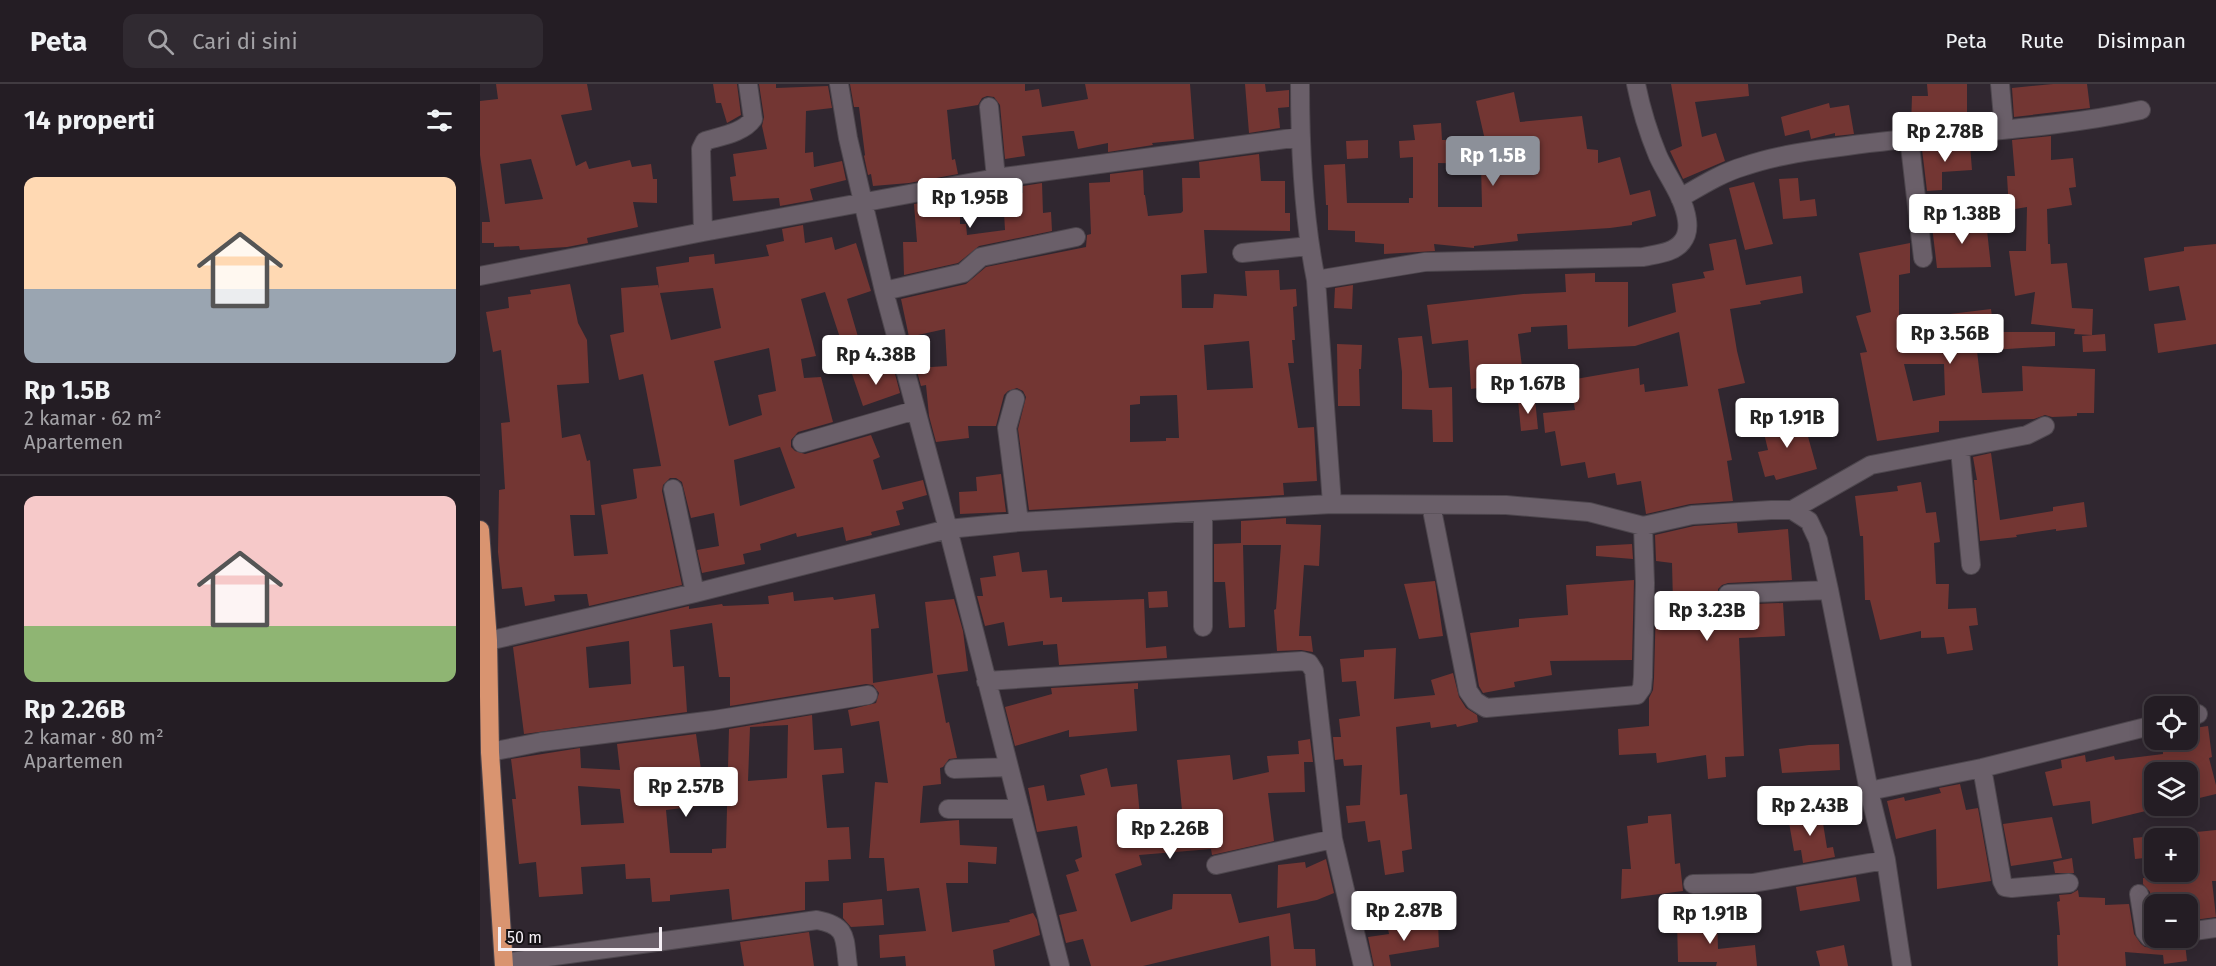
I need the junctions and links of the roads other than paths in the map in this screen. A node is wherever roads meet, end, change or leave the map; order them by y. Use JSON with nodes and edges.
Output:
{"nodes":[{"id":1,"x":748,"y":84,"type":"edge"},
{"id":2,"x":839,"y":84,"type":"edge"},
{"id":3,"x":1300,"y":84,"type":"edge"},
{"id":4,"x":1636,"y":84,"type":"edge"},
{"id":5,"x":2000,"y":84,"type":"edge"},
{"id":6,"x":989,"y":107,"type":"dead end"},
{"id":7,"x":2141,"y":110,"type":"dead end"},
{"id":8,"x":2004,"y":129,"type":"junction"},
{"id":9,"x":1300,"y":136,"type":"junction"},
{"id":10,"x":1909,"y":137,"type":"junction"},
{"id":11,"x":996,"y":178,"type":"junction"},
{"id":12,"x":1680,"y":198,"type":"junction"},
{"id":13,"x":863,"y":202,"type":"junction"},
{"id":14,"x":703,"y":232,"type":"junction"},
{"id":15,"x":1076,"y":237,"type":"dead end"},
{"id":16,"x":1309,"y":246,"type":"junction"},
{"id":17,"x":1242,"y":253,"type":"dead end"},
{"id":18,"x":1923,"y":258,"type":"dead end"},
{"id":19,"x":480,"y":276,"type":"edge"},
{"id":20,"x":1316,"y":280,"type":"junction"},
{"id":21,"x":884,"y":291,"type":"junction"},
{"id":22,"x":1015,"y":399,"type":"dead end"},
{"id":23,"x":916,"y":410,"type":"junction"},
{"id":24,"x":2045,"y":426,"type":"dead end"},
{"id":25,"x":802,"y":443,"type":"dead end"},
{"id":26,"x":1960,"y":450,"type":"junction"},
{"id":27,"x":673,"y":489,"type":"dead end"},
{"id":28,"x":1332,"y":504,"type":"junction"},
{"id":29,"x":1431,"y":506,"type":"junction"},
{"id":30,"x":1792,"y":510,"type":"junction"},
{"id":31,"x":1203,"y":513,"type":"junction"},
{"id":32,"x":1019,"y":522,"type":"junction"},
{"id":33,"x":1643,"y":526,"type":"junction"},
{"id":34,"x":948,"y":529,"type":"junction"},
{"id":35,"x":480,"y":530,"type":"edge"},
{"id":36,"x":1971,"y":565,"type":"dead end"},
{"id":37,"x":481,"y":570,"type":"edge"},
{"id":38,"x":1829,"y":590,"type":"junction"},
{"id":39,"x":695,"y":593,"type":"junction"},
{"id":40,"x":1728,"y":594,"type":"dead end"},
{"id":41,"x":1203,"y":627,"type":"dead end"},
{"id":42,"x":488,"y":641,"type":"junction"},
{"id":43,"x":986,"y":681,"type":"junction"},
{"id":44,"x":868,"y":695,"type":"dead end"},
{"id":45,"x":2144,"y":728,"type":"edge"},
{"id":46,"x":487,"y":741,"type":"edge"},
{"id":47,"x":1008,"y":767,"type":"junction"},
{"id":48,"x":1982,"y":768,"type":"junction"},
{"id":49,"x":954,"y":769,"type":"dead end"},
{"id":50,"x":1869,"y":791,"type":"junction"},
{"id":51,"x":948,"y":809,"type":"dead end"},
{"id":52,"x":1020,"y":809,"type":"junction"},
{"id":53,"x":1333,"y":839,"type":"junction"},
{"id":54,"x":1886,"y":860,"type":"junction"},
{"id":55,"x":1216,"y":865,"type":"dead end"},
{"id":56,"x":2069,"y":883,"type":"dead end"},
{"id":57,"x":1693,"y":884,"type":"dead end"},
{"id":58,"x":2139,"y":894,"type":"dead end"},
{"id":59,"x":2144,"y":926,"type":"edge"},
{"id":60,"x":2216,"y":928,"type":"edge"},
{"id":61,"x":2198,"y":930,"type":"edge"},
{"id":62,"x":504,"y":964,"type":"edge"},
{"id":63,"x":848,"y":966,"type":"edge"},
{"id":64,"x":1060,"y":966,"type":"edge"},
{"id":65,"x":1363,"y":966,"type":"edge"},
{"id":66,"x":1902,"y":966,"type":"edge"}],
"edges":[{"from":1,"to":14,"type":"street"},
{"from":2,"to":13,"type":"street"},
{"from":3,"to":9,"type":"street"},
{"from":4,"to":12,"type":"street"},
{"from":5,"to":8,"type":"street"},
{"from":6,"to":11,"type":"street"},
{"from":7,"to":8,"type":"street"},
{"from":8,"to":10,"type":"street"},
{"from":9,"to":11,"type":"street"},
{"from":9,"to":16,"type":"street"},
{"from":10,"to":12,"type":"street"},
{"from":10,"to":18,"type":"street"},
{"from":11,"to":13,"type":"street"},
{"from":12,"to":20,"type":"street"},
{"from":13,"to":14,"type":"street"},
{"from":13,"to":21,"type":"street"},
{"from":14,"to":19,"type":"street"},
{"from":15,"to":21,"type":"street"},
{"from":16,"to":17,"type":"street"},
{"from":16,"to":20,"type":"street"},
{"from":20,"to":28,"type":"street"},
{"from":21,"to":23,"type":"street"},
{"from":22,"to":32,"type":"street"},
{"from":23,"to":25,"type":"street"},
{"from":23,"to":34,"type":"street"},
{"from":24,"to":26,"type":"street"},
{"from":26,"to":30,"type":"street"},
{"from":26,"to":36,"type":"street"},
{"from":27,"to":39,"type":"street"},
{"from":28,"to":29,"type":"street"},
{"from":28,"to":31,"type":"street"},
{"from":29,"to":33,"type":"street"},
{"from":29,"to":33,"type":"street"},
{"from":30,"to":33,"type":"street"},
{"from":30,"to":38,"type":"street"},
{"from":31,"to":32,"type":"street"},
{"from":31,"to":41,"type":"street"},
{"from":32,"to":34,"type":"street"},
{"from":34,"to":39,"type":"street"},
{"from":34,"to":43,"type":"street"},
{"from":35,"to":37,"type":"highway"},
{"from":37,"to":42,"type":"highway"},
{"from":38,"to":40,"type":"street"},
{"from":38,"to":50,"type":"street"},
{"from":39,"to":42,"type":"street"},
{"from":42,"to":46,"type":"highway"},
{"from":43,"to":47,"type":"street"},
{"from":43,"to":53,"type":"street"},
{"from":44,"to":46,"type":"street"},
{"from":45,"to":48,"type":"street"},
{"from":46,"to":62,"type":"highway"},
{"from":47,"to":49,"type":"street"},
{"from":47,"to":52,"type":"street"},
{"from":48,"to":50,"type":"street"},
{"from":48,"to":56,"type":"street"},
{"from":50,"to":54,"type":"street"},
{"from":51,"to":52,"type":"street"},
{"from":52,"to":64,"type":"street"},
{"from":53,"to":55,"type":"street"},
{"from":53,"to":65,"type":"street"},
{"from":54,"to":57,"type":"street"},
{"from":54,"to":66,"type":"street"},
{"from":58,"to":59,"type":"street"},
{"from":60,"to":61,"type":"street"},
{"from":62,"to":63,"type":"street"}]}
